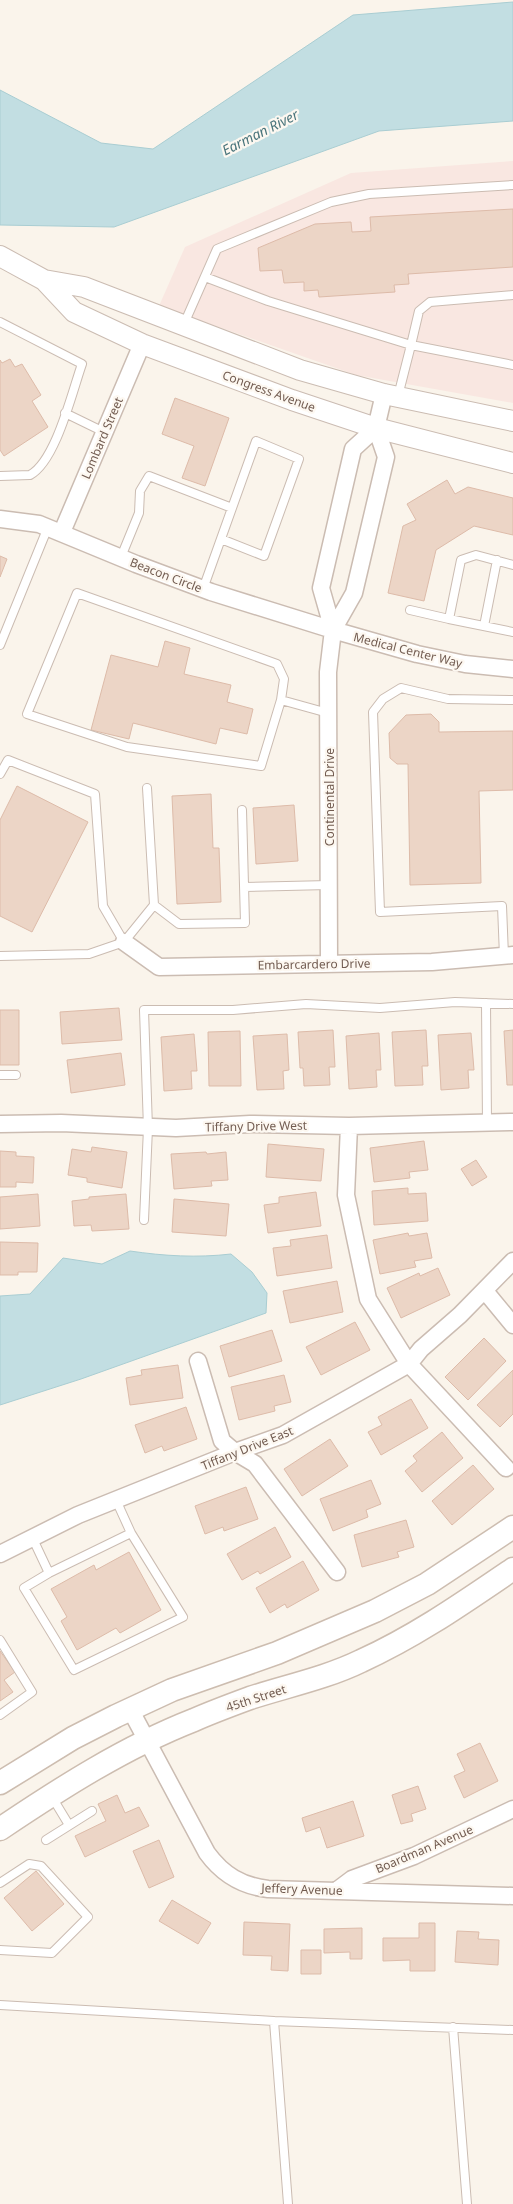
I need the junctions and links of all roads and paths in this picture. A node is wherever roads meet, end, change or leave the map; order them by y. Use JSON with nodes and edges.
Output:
{"nodes":[{"id":1,"x":513,"y":185,"type":"edge"},
{"id":2,"x":0,"y":256,"type":"edge"},
{"id":3,"x":205,"y":276,"type":"junction"},
{"id":4,"x":44,"y":280,"type":"junction"},
{"id":5,"x":513,"y":295,"type":"edge"},
{"id":6,"x":0,"y":322,"type":"edge"},
{"id":7,"x":183,"y":326,"type":"junction"},
{"id":8,"x":142,"y":344,"type":"junction"},
{"id":9,"x":411,"y":345,"type":"junction"},
{"id":10,"x":513,"y":365,"type":"edge"},
{"id":11,"x":391,"y":396,"type":"junction"},
{"id":12,"x":65,"y":413,"type":"junction"},
{"id":13,"x":513,"y":421,"type":"edge"},
{"id":14,"x":376,"y":428,"type":"junction"},
{"id":15,"x":104,"y":432,"type":"junction"},
{"id":16,"x":513,"y":463,"type":"edge"},
{"id":17,"x":0,"y":476,"type":"edge"},
{"id":18,"x":232,"y":508,"type":"junction"},
{"id":19,"x":0,"y":519,"type":"edge"},
{"id":20,"x":55,"y":530,"type":"junction"},
{"id":21,"x":221,"y":539,"type":"junction"},
{"id":22,"x":120,"y":557,"type":"junction"},
{"id":23,"x":497,"y":560,"type":"junction"},
{"id":24,"x":513,"y":565,"type":"edge"},
{"id":25,"x":203,"y":589,"type":"junction"},
{"id":26,"x":410,"y":610,"type":"dead end"},
{"id":27,"x":449,"y":619,"type":"junction"},
{"id":28,"x":484,"y":626,"type":"junction"},
{"id":29,"x":333,"y":630,"type":"junction"},
{"id":30,"x":513,"y":632,"type":"edge"},
{"id":31,"x":0,"y":645,"type":"edge"},
{"id":32,"x":513,"y":668,"type":"edge"},
{"id":33,"x":281,"y":700,"type":"junction"},
{"id":34,"x":513,"y":700,"type":"edge"},
{"id":35,"x":328,"y":714,"type":"junction"},
{"id":36,"x":0,"y":774,"type":"edge"},
{"id":37,"x":147,"y":788,"type":"dead end"},
{"id":38,"x":242,"y":810,"type":"dead end"},
{"id":39,"x":329,"y":885,"type":"junction"},
{"id":40,"x":244,"y":887,"type":"junction"},
{"id":41,"x":154,"y":905,"type":"junction"},
{"id":42,"x":124,"y":942,"type":"junction"},
{"id":43,"x":508,"y":955,"type":"edge"},
{"id":44,"x":0,"y":956,"type":"edge"},
{"id":45,"x":330,"y":964,"type":"junction"},
{"id":46,"x":486,"y":1003,"type":"junction"},
{"id":47,"x":513,"y":1004,"type":"edge"},
{"id":48,"x":0,"y":1075,"type":"edge"},
{"id":49,"x":16,"y":1075,"type":"dead end"},
{"id":50,"x":513,"y":1122,"type":"edge"},
{"id":51,"x":488,"y":1123,"type":"junction"},
{"id":52,"x":0,"y":1124,"type":"edge"},
{"id":53,"x":349,"y":1126,"type":"junction"},
{"id":54,"x":148,"y":1128,"type":"junction"},
{"id":55,"x":144,"y":1220,"type":"dead end"},
{"id":56,"x":513,"y":1262,"type":"edge"},
{"id":57,"x":485,"y":1291,"type":"junction"},
{"id":58,"x":513,"y":1325,"type":"edge"},
{"id":59,"x":198,"y":1361,"type":"dead end"},
{"id":60,"x":409,"y":1364,"type":"junction"},
{"id":61,"x":235,"y":1452,"type":"junction"},
{"id":62,"x":506,"y":1468,"type":"dead end"},
{"id":63,"x":116,"y":1500,"type":"junction"},
{"id":64,"x":513,"y":1527,"type":"edge"},
{"id":65,"x":131,"y":1533,"type":"junction"},
{"id":66,"x":32,"y":1537,"type":"junction"},
{"id":67,"x":0,"y":1554,"type":"edge"},
{"id":68,"x":513,"y":1569,"type":"edge"},
{"id":69,"x":337,"y":1572,"type":"dead end"},
{"id":70,"x":49,"y":1573,"type":"junction"},
{"id":71,"x":0,"y":1640,"type":"edge"},
{"id":72,"x":130,"y":1709,"type":"junction"},
{"id":73,"x":0,"y":1715,"type":"edge"},
{"id":74,"x":148,"y":1740,"type":"junction"},
{"id":75,"x":0,"y":1783,"type":"edge"},
{"id":76,"x":50,"y":1795,"type":"junction"},
{"id":77,"x":513,"y":1809,"type":"edge"},
{"id":78,"x":92,"y":1811,"type":"dead end"},
{"id":79,"x":69,"y":1825,"type":"junction"},
{"id":80,"x":0,"y":1829,"type":"edge"},
{"id":81,"x":46,"y":1840,"type":"dead end"},
{"id":82,"x":1,"y":1880,"type":"edge"},
{"id":83,"x":336,"y":1891,"type":"junction"},
{"id":84,"x":513,"y":1896,"type":"edge"},
{"id":85,"x":0,"y":1950,"type":"edge"},
{"id":86,"x":0,"y":2005,"type":"edge"},
{"id":87,"x":274,"y":2021,"type":"junction"},
{"id":88,"x":453,"y":2027,"type":"junction"},
{"id":89,"x":513,"y":2030,"type":"edge"},
{"id":90,"x":288,"y":2204,"type":"edge"},
{"id":91,"x":467,"y":2204,"type":"edge"}],
"edges":[{"from":1,"to":3,"type":"lane"},
{"from":2,"to":4,"type":"street","name":"Congress Avenue"},
{"from":3,"to":7,"type":"lane"},
{"from":3,"to":9,"type":"lane"},
{"from":4,"to":7,"type":"street","name":"Congress Avenue"},
{"from":4,"to":8,"type":"street","name":"Congress Avenue"},
{"from":5,"to":9,"type":"lane"},
{"from":6,"to":12,"type":"lane"},
{"from":7,"to":11,"type":"street","name":"Congress Avenue"},
{"from":8,"to":14,"type":"street","name":"Congress Avenue"},
{"from":8,"to":15,"type":"street","name":"Lombard Street"},
{"from":9,"to":10,"type":"lane"},
{"from":9,"to":11,"type":"lane"},
{"from":11,"to":13,"type":"street","name":"Congress Avenue"},
{"from":11,"to":14,"type":"street"},
{"from":12,"to":15,"type":"lane"},
{"from":12,"to":17,"type":"lane"},
{"from":14,"to":16,"type":"street","name":"Congress Avenue"},
{"from":14,"to":29,"type":"street","name":"Continental Drive"},
{"from":14,"to":29,"type":"street","name":"Continental Drive"},
{"from":15,"to":20,"type":"street","name":"Lombard Street"},
{"from":18,"to":21,"type":"lane"},
{"from":18,"to":21,"type":"lane"},
{"from":18,"to":22,"type":"lane"},
{"from":19,"to":20,"type":"street","name":"Beacon Circle"},
{"from":20,"to":22,"type":"street","name":"Beacon Circle"},
{"from":20,"to":31,"type":"lane"},
{"from":21,"to":25,"type":"lane"},
{"from":22,"to":25,"type":"street","name":"Beacon Circle"},
{"from":23,"to":24,"type":"lane"},
{"from":23,"to":27,"type":"lane"},
{"from":23,"to":28,"type":"lane"},
{"from":25,"to":29,"type":"street","name":"Beacon Circle"},
{"from":26,"to":27,"type":"lane"},
{"from":27,"to":28,"type":"lane"},
{"from":28,"to":30,"type":"lane"},
{"from":29,"to":32,"type":"street","name":"Medical Center Way"},
{"from":29,"to":35,"type":"street","name":"Continental Drive"},
{"from":33,"to":33,"type":"lane"},
{"from":33,"to":35,"type":"lane"},
{"from":34,"to":43,"type":"lane"},
{"from":35,"to":39,"type":"street","name":"Continental Drive"},
{"from":36,"to":42,"type":"lane"},
{"from":37,"to":41,"type":"lane"},
{"from":38,"to":40,"type":"lane"},
{"from":39,"to":40,"type":"lane"},
{"from":39,"to":45,"type":"street","name":"Continental Drive"},
{"from":40,"to":41,"type":"lane"},
{"from":41,"to":42,"type":"lane"},
{"from":42,"to":44,"type":"lane"},
{"from":42,"to":45,"type":"street","name":"Embarcardero Drive"},
{"from":43,"to":45,"type":"street","name":"Embarcardero Drive"},
{"from":46,"to":47,"type":"lane"},
{"from":46,"to":51,"type":"lane"},
{"from":46,"to":54,"type":"lane"},
{"from":48,"to":49,"type":"lane"},
{"from":50,"to":51,"type":"street","name":"Tiffany Drive West"},
{"from":51,"to":53,"type":"street","name":"Tiffany Drive West"},
{"from":52,"to":54,"type":"street","name":"Tiffany Drive West"},
{"from":53,"to":54,"type":"street","name":"Tiffany Drive West"},
{"from":53,"to":60,"type":"street"},
{"from":54,"to":55,"type":"lane"},
{"from":56,"to":57,"type":"street","name":"Tiffany Drive East"},
{"from":57,"to":58,"type":"street"},
{"from":57,"to":60,"type":"street","name":"Tiffany Drive East"},
{"from":59,"to":61,"type":"street"},
{"from":60,"to":61,"type":"street","name":"Tiffany Drive East"},
{"from":60,"to":62,"type":"street"},
{"from":61,"to":63,"type":"street","name":"Tiffany Drive East"},
{"from":61,"to":69,"type":"street"},
{"from":63,"to":65,"type":"lane"},
{"from":63,"to":66,"type":"street","name":"Tiffany Drive East"},
{"from":64,"to":72,"type":"main road"},
{"from":65,"to":70,"type":"lane"},
{"from":65,"to":70,"type":"lane"},
{"from":66,"to":67,"type":"street","name":"Tiffany Drive East"},
{"from":66,"to":70,"type":"lane"},
{"from":68,"to":74,"type":"main road","name":"45th Street"},
{"from":71,"to":73,"type":"lane"},
{"from":72,"to":74,"type":"street","name":"Jeffery Avenue"},
{"from":72,"to":75,"type":"main road"},
{"from":74,"to":76,"type":"main road","name":"45th Street"},
{"from":74,"to":83,"type":"street","name":"Jeffery Avenue"},
{"from":76,"to":79,"type":"lane"},
{"from":76,"to":80,"type":"main road","name":"45th Street"},
{"from":77,"to":83,"type":"street","name":"Boardman Avenue"},
{"from":78,"to":79,"type":"lane"},
{"from":79,"to":81,"type":"lane"},
{"from":82,"to":85,"type":"lane"},
{"from":83,"to":84,"type":"street","name":"Jeffery Avenue"},
{"from":86,"to":87,"type":"lane"},
{"from":87,"to":88,"type":"lane"},
{"from":87,"to":90,"type":"lane"},
{"from":88,"to":89,"type":"lane"},
{"from":88,"to":91,"type":"lane"}]}
